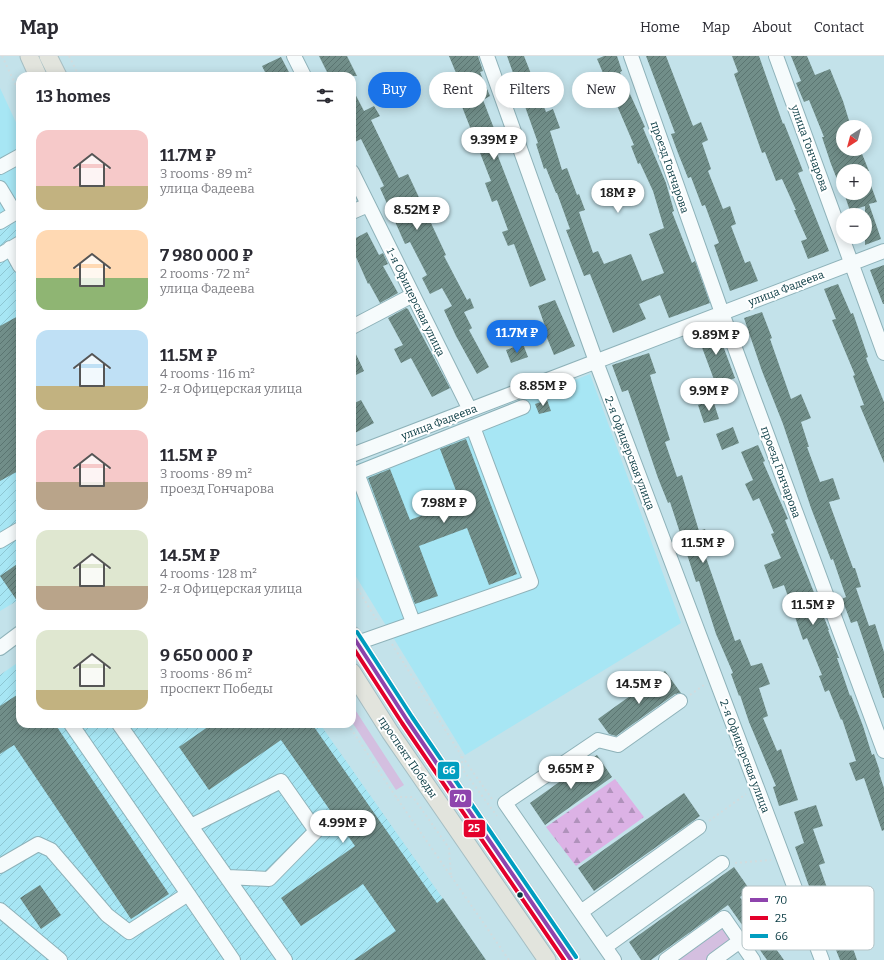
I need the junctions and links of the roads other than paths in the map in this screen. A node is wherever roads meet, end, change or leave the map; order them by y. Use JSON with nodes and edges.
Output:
{"nodes":[{"id":1,"x":29,"y":56,"type":"edge"},
{"id":2,"x":48,"y":56,"type":"edge"},
{"id":3,"x":294,"y":56,"type":"edge"},
{"id":4,"x":487,"y":56,"type":"edge"},
{"id":5,"x":631,"y":56,"type":"edge"},
{"id":6,"x":776,"y":56,"type":"edge"},
{"id":7,"x":36,"y":72,"type":"edge"},
{"id":8,"x":56,"y":72,"type":"edge"},
{"id":9,"x":302,"y":72,"type":"edge"},
{"id":10,"x":16,"y":158,"type":"edge"},
{"id":11,"x":0,"y":167,"type":"edge"},
{"id":12,"x":356,"y":180,"type":"edge"},
{"id":13,"x":0,"y":188,"type":"edge"},
{"id":14,"x":368,"y":205,"type":"junction"},
{"id":15,"x":16,"y":209,"type":"edge"},
{"id":16,"x":356,"y":210,"type":"edge"},
{"id":17,"x":16,"y":213,"type":"edge"},
{"id":18,"x":0,"y":222,"type":"edge"},
{"id":19,"x":10,"y":249,"type":"edge"},
{"id":20,"x":884,"y":250,"type":"edge"},
{"id":21,"x":16,"y":259,"type":"edge"},
{"id":22,"x":851,"y":263,"type":"junction"},
{"id":23,"x":413,"y":295,"type":"junction"},
{"id":24,"x":722,"y":313,"type":"junction"},
{"id":25,"x":356,"y":325,"type":"edge"},
{"id":26,"x":884,"y":353,"type":"edge"},
{"id":27,"x":596,"y":361,"type":"junction"},
{"id":28,"x":523,"y":408,"type":"dead end"},
{"id":29,"x":470,"y":410,"type":"junction"},
{"id":30,"x":473,"y":427,"type":"junction"},
{"id":31,"x":356,"y":453,"type":"edge"},
{"id":32,"x":16,"y":531,"type":"edge"},
{"id":33,"x":1,"y":538,"type":"edge"},
{"id":34,"x":413,"y":622,"type":"junction"},
{"id":35,"x":16,"y":636,"type":"edge"},
{"id":36,"x":356,"y":639,"type":"edge"},
{"id":37,"x":356,"y":642,"type":"edge"},
{"id":38,"x":0,"y":648,"type":"edge"},
{"id":39,"x":356,"y":678,"type":"edge"},
{"id":40,"x":680,"y":701,"type":"road end"},
{"id":41,"x":74,"y":728,"type":"edge"},
{"id":42,"x":122,"y":728,"type":"edge"},
{"id":43,"x":884,"y":751,"type":"edge"},
{"id":44,"x":191,"y":826,"type":"junction"},
{"id":45,"x":699,"y":827,"type":"road end"},
{"id":46,"x":722,"y":863,"type":"road end"},
{"id":47,"x":0,"y":866,"type":"edge"},
{"id":48,"x":227,"y":877,"type":"junction"},
{"id":49,"x":794,"y":886,"type":"edge"},
{"id":50,"x":188,"y":894,"type":"junction"},
{"id":51,"x":0,"y":910,"type":"edge"},
{"id":52,"x":581,"y":912,"type":"junction"},
{"id":53,"x":740,"y":941,"type":"junction"},
{"id":54,"x":742,"y":944,"type":"edge"},
{"id":55,"x":605,"y":947,"type":"junction"},
{"id":56,"x":746,"y":950,"type":"edge"},
{"id":57,"x":818,"y":950,"type":"edge"},
{"id":58,"x":60,"y":960,"type":"edge"},
{"id":59,"x":233,"y":960,"type":"edge"},
{"id":60,"x":284,"y":960,"type":"edge"},
{"id":61,"x":547,"y":960,"type":"edge"},
{"id":62,"x":571,"y":960,"type":"edge"},
{"id":63,"x":614,"y":960,"type":"edge"},
{"id":64,"x":666,"y":960,"type":"edge"},
{"id":65,"x":714,"y":960,"type":"edge"},
{"id":66,"x":753,"y":960,"type":"edge"},
{"id":67,"x":822,"y":960,"type":"edge"}],
"edges":[{"from":1,"to":7,"type":"main road"},
{"from":2,"to":8,"type":"main road"},
{"from":3,"to":9,"type":"street"},
{"from":4,"to":27,"type":"street","name":"2-я Офицерская улица"},
{"from":5,"to":24,"type":"street","name":"проезд Гончарова"},
{"from":6,"to":22,"type":"street","name":"улица Гончарова"},
{"from":10,"to":11,"type":"street"},
{"from":12,"to":14,"type":"street","name":"1-я Офицерская улица"},
{"from":13,"to":15,"type":"street"},
{"from":14,"to":16,"type":"street"},
{"from":14,"to":23,"type":"street","name":"1-я Офицерская улица"},
{"from":17,"to":18,"type":"street"},
{"from":19,"to":21,"type":"street"},
{"from":20,"to":22,"type":"street","name":"улица Фадеева"},
{"from":22,"to":24,"type":"street","name":"улица Фадеева"},
{"from":22,"to":26,"type":"street","name":"улица Гончарова"},
{"from":23,"to":25,"type":"street"},
{"from":23,"to":29,"type":"street","name":"1-я Офицерская улица"},
{"from":24,"to":27,"type":"street","name":"улица Фадеева"},
{"from":24,"to":43,"type":"street","name":"проезд Гончарова"},
{"from":27,"to":29,"type":"street","name":"улица Фадеева"},
{"from":27,"to":49,"type":"street","name":"2-я Офицерская улица"},
{"from":28,"to":30,"type":"street"},
{"from":29,"to":31,"type":"street","name":"улица Фадеева"},
{"from":30,"to":34,"type":"street"},
{"from":30,"to":34,"type":"street"},
{"from":32,"to":33,"type":"street"},
{"from":34,"to":36,"type":"street"},
{"from":35,"to":38,"type":"street"},
{"from":37,"to":62,"type":"main road","name":"проспект Победы"},
{"from":39,"to":61,"type":"main road","name":"проспект Победы"},
{"from":40,"to":52,"type":"street"},
{"from":41,"to":50,"type":"street"},
{"from":42,"to":44,"type":"street"},
{"from":44,"to":48,"type":"street"},
{"from":44,"to":48,"type":"street"},
{"from":45,"to":52,"type":"street"},
{"from":46,"to":55,"type":"street"},
{"from":47,"to":50,"type":"street"},
{"from":48,"to":60,"type":"street"},
{"from":50,"to":59,"type":"street"},
{"from":51,"to":58,"type":"street"},
{"from":52,"to":55,"type":"street"},
{"from":53,"to":54,"type":"street"},
{"from":53,"to":64,"type":"street"},
{"from":53,"to":65,"type":"street"},
{"from":55,"to":63,"type":"street"},
{"from":56,"to":66,"type":"street"},
{"from":57,"to":67,"type":"street","name":"2-я Офицерская улица"}]}
